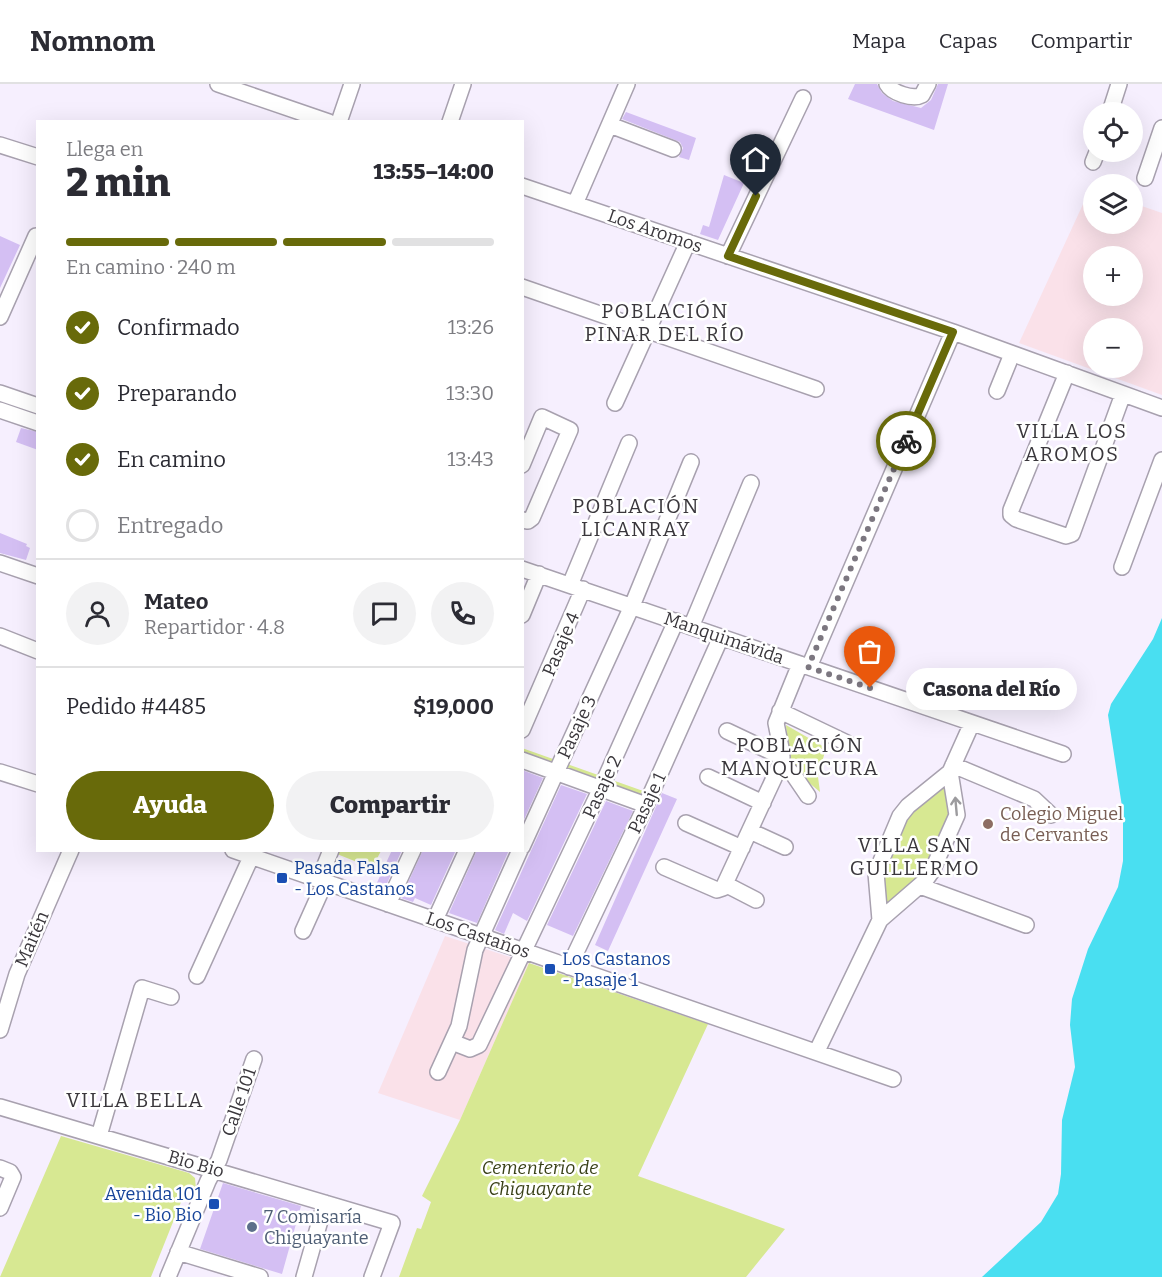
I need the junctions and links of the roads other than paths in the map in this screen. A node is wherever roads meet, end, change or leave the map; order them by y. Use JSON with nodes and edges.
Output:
{"nodes":[{"id":1,"x":218,"y":84,"type":"edge"},
{"id":2,"x":352,"y":84,"type":"edge"},
{"id":3,"x":463,"y":84,"type":"edge"},
{"id":4,"x":627,"y":84,"type":"edge"},
{"id":5,"x":887,"y":84,"type":"edge"},
{"id":6,"x":928,"y":84,"type":"edge"},
{"id":7,"x":1119,"y":84,"type":"edge"},
{"id":8,"x":803,"y":98,"type":"dead end"},
{"id":9,"x":1113,"y":102,"type":"edge"},
{"id":10,"x":323,"y":120,"type":"edge"},
{"id":11,"x":340,"y":120,"type":"edge"},
{"id":12,"x":451,"y":120,"type":"edge"},
{"id":13,"x":609,"y":125,"type":"junction"},
{"id":14,"x":1162,"y":128,"type":"edge"},
{"id":15,"x":674,"y":148,"type":"dead end"},
{"id":16,"x":2,"y":150,"type":"edge"},
{"id":17,"x":36,"y":157,"type":"edge"},
{"id":18,"x":1145,"y":178,"type":"dead end"},
{"id":19,"x":524,"y":187,"type":"edge"},
{"id":20,"x":575,"y":204,"type":"junction"},
{"id":21,"x":36,"y":236,"type":"dead end"},
{"id":22,"x":688,"y":242,"type":"junction"},
{"id":23,"x":728,"y":256,"type":"junction"},
{"id":24,"x":524,"y":288,"type":"edge"},
{"id":25,"x":0,"y":318,"type":"edge"},
{"id":26,"x":650,"y":331,"type":"junction"},
{"id":27,"x":953,"y":332,"type":"junction"},
{"id":28,"x":1012,"y":354,"type":"junction"},
{"id":29,"x":1067,"y":373,"type":"junction"},
{"id":30,"x":816,"y":388,"type":"dead end"},
{"id":31,"x":997,"y":391,"type":"dead end"},
{"id":32,"x":0,"y":393,"type":"edge"},
{"id":33,"x":1123,"y":394,"type":"junction"},
{"id":34,"x":615,"y":404,"type":"dead end"},
{"id":35,"x":36,"y":405,"type":"edge"},
{"id":36,"x":1162,"y":408,"type":"edge"},
{"id":37,"x":0,"y":410,"type":"edge"},
{"id":38,"x":36,"y":422,"type":"edge"},
{"id":39,"x":629,"y":443,"type":"dead end"},
{"id":40,"x":524,"y":460,"type":"edge"},
{"id":41,"x":1162,"y":460,"type":"edge"},
{"id":42,"x":691,"y":462,"type":"dead end"},
{"id":43,"x":751,"y":483,"type":"dead end"},
{"id":44,"x":524,"y":520,"type":"edge"},
{"id":45,"x":0,"y":563,"type":"edge"},
{"id":46,"x":1122,"y":567,"type":"dead end"},
{"id":47,"x":524,"y":569,"type":"edge"},
{"id":48,"x":539,"y":574,"type":"junction"},
{"id":49,"x":36,"y":575,"type":"edge"},
{"id":50,"x":577,"y":587,"type":"junction"},
{"id":51,"x":632,"y":606,"type":"junction"},
{"id":52,"x":524,"y":610,"type":"edge"},
{"id":53,"x":684,"y":624,"type":"junction"},
{"id":54,"x":0,"y":636,"type":"edge"},
{"id":55,"x":721,"y":637,"type":"junction"},
{"id":56,"x":36,"y":650,"type":"edge"},
{"id":57,"x":804,"y":665,"type":"junction"},
{"id":58,"x":780,"y":711,"type":"junction"},
{"id":59,"x":972,"y":723,"type":"junction"},
{"id":60,"x":524,"y":726,"type":"edge"},
{"id":61,"x":727,"y":731,"type":"dead end"},
{"id":62,"x":847,"y":742,"type":"dead end"},
{"id":63,"x":1063,"y":754,"type":"dead end"},
{"id":64,"x":781,"y":760,"type":"junction"},
{"id":65,"x":524,"y":761,"type":"edge"},
{"id":66,"x":952,"y":769,"type":"junction"},
{"id":67,"x":0,"y":772,"type":"edge"},
{"id":68,"x":556,"y":772,"type":"junction"},
{"id":69,"x":708,"y":777,"type":"dead end"},
{"id":70,"x":36,"y":783,"type":"edge"},
{"id":71,"x":601,"y":788,"type":"junction"},
{"id":72,"x":808,"y":796,"type":"dead end"},
{"id":73,"x":763,"y":803,"type":"junction"},
{"id":74,"x":646,"y":805,"type":"junction"},
{"id":75,"x":1051,"y":815,"type":"dead end"},
{"id":76,"x":686,"y":823,"type":"dead end"},
{"id":77,"x":750,"y":831,"type":"junction"},
{"id":78,"x":524,"y":842,"type":"edge"},
{"id":79,"x":785,"y":847,"type":"dead end"},
{"id":80,"x":742,"y":848,"type":"junction"},
{"id":81,"x":70,"y":852,"type":"edge"},
{"id":82,"x":238,"y":852,"type":"edge"},
{"id":83,"x":331,"y":852,"type":"edge"},
{"id":84,"x":412,"y":852,"type":"edge"},
{"id":85,"x":466,"y":852,"type":"edge"},
{"id":86,"x":520,"y":852,"type":"edge"},
{"id":87,"x":250,"y":857,"type":"junction"},
{"id":88,"x":664,"y":867,"type":"dead end"},
{"id":89,"x":322,"y":881,"type":"junction"},
{"id":90,"x":920,"y":886,"type":"junction"},
{"id":91,"x":723,"y":887,"type":"junction"},
{"id":92,"x":756,"y":900,"type":"dead end"},
{"id":93,"x":388,"y":904,"type":"junction"},
{"id":94,"x":435,"y":920,"type":"junction"},
{"id":95,"x":880,"y":920,"type":"junction"},
{"id":96,"x":1026,"y":925,"type":"dead end"},
{"id":97,"x":303,"y":931,"type":"dead end"},
{"id":98,"x":481,"y":936,"type":"junction"},
{"id":99,"x":524,"y":951,"type":"junction"},
{"id":100,"x":569,"y":967,"type":"junction"},
{"id":101,"x":197,"y":976,"type":"dead end"},
{"id":102,"x":171,"y":997,"type":"dead end"},
{"id":103,"x":0,"y":1030,"type":"edge"},
{"id":104,"x":452,"y":1042,"type":"junction"},
{"id":105,"x":817,"y":1051,"type":"junction"},
{"id":106,"x":254,"y":1059,"type":"dead end"},
{"id":107,"x":438,"y":1072,"type":"dead end"},
{"id":108,"x":893,"y":1079,"type":"dead end"},
{"id":109,"x":0,"y":1107,"type":"edge"},
{"id":110,"x":99,"y":1136,"type":"junction"},
{"id":111,"x":0,"y":1168,"type":"edge"},
{"id":112,"x":213,"y":1170,"type":"junction"},
{"id":113,"x":325,"y":1203,"type":"junction"},
{"id":114,"x":0,"y":1208,"type":"edge"},
{"id":115,"x":178,"y":1252,"type":"junction"},
{"id":116,"x":168,"y":1277,"type":"edge"},
{"id":117,"x":260,"y":1277,"type":"edge"},
{"id":118,"x":304,"y":1277,"type":"edge"},
{"id":119,"x":372,"y":1277,"type":"edge"}],
"edges":[{"from":1,"to":10,"type":"street"},
{"from":2,"to":11,"type":"street"},
{"from":3,"to":12,"type":"street"},
{"from":4,"to":13,"type":"street"},
{"from":5,"to":6,"type":"street"},
{"from":7,"to":9,"type":"street"},
{"from":8,"to":23,"type":"street"},
{"from":13,"to":15,"type":"street"},
{"from":13,"to":20,"type":"street"},
{"from":14,"to":18,"type":"street"},
{"from":16,"to":17,"type":"street"},
{"from":19,"to":20,"type":"street","name":"Los Aromos"},
{"from":20,"to":22,"type":"street","name":"Los Aromos"},
{"from":21,"to":25,"type":"street"},
{"from":22,"to":23,"type":"street","name":"Los Aromos"},
{"from":22,"to":26,"type":"street"},
{"from":23,"to":27,"type":"street","name":"Los Aromos"},
{"from":24,"to":26,"type":"street"},
{"from":26,"to":30,"type":"street"},
{"from":26,"to":34,"type":"street"},
{"from":27,"to":28,"type":"street","name":"Los Aromos"},
{"from":27,"to":57,"type":"street"},
{"from":28,"to":29,"type":"street","name":"Los Aromos"},
{"from":28,"to":31,"type":"street"},
{"from":29,"to":33,"type":"street","name":"Los Aromos"},
{"from":29,"to":33,"type":"street"},
{"from":32,"to":35,"type":"street"},
{"from":33,"to":36,"type":"street","name":"Los Aromos"},
{"from":37,"to":38,"type":"street"},
{"from":39,"to":50,"type":"street"},
{"from":40,"to":44,"type":"street"},
{"from":41,"to":46,"type":"street"},
{"from":42,"to":51,"type":"street"},
{"from":43,"to":53,"type":"street"},
{"from":45,"to":49,"type":"street"},
{"from":47,"to":48,"type":"street","name":"Manquimávida"},
{"from":48,"to":50,"type":"street","name":"Manquimávida"},
{"from":48,"to":52,"type":"street"},
{"from":50,"to":51,"type":"street","name":"Manquimávida"},
{"from":50,"to":60,"type":"street","name":"Pasaje 4"},
{"from":51,"to":53,"type":"street","name":"Manquimávida"},
{"from":51,"to":68,"type":"street","name":"Pasaje 3"},
{"from":53,"to":55,"type":"street","name":"Manquimávida"},
{"from":53,"to":71,"type":"street","name":"Pasaje 2"},
{"from":54,"to":56,"type":"street"},
{"from":55,"to":57,"type":"street","name":"Manquimávida"},
{"from":55,"to":74,"type":"street","name":"Pasaje 1"},
{"from":57,"to":58,"type":"street"},
{"from":57,"to":59,"type":"street","name":"Manquimávida"},
{"from":58,"to":62,"type":"street"},
{"from":58,"to":64,"type":"street"},
{"from":59,"to":63,"type":"street","name":"Manquimávida"},
{"from":59,"to":66,"type":"street"},
{"from":61,"to":64,"type":"street"},
{"from":64,"to":72,"type":"street"},
{"from":64,"to":73,"type":"street"},
{"from":65,"to":68,"type":"street"},
{"from":66,"to":75,"type":"street"},
{"from":90,"to":66,"type":"street","one_way":true},
{"from":66,"to":95,"type":"street"},
{"from":67,"to":70,"type":"street"},
{"from":68,"to":71,"type":"street"},
{"from":68,"to":78,"type":"street","name":"Pasaje 3"},
{"from":69,"to":73,"type":"street"},
{"from":71,"to":74,"type":"street"},
{"from":71,"to":99,"type":"street","name":"Pasaje 2"},
{"from":73,"to":77,"type":"street"},
{"from":74,"to":100,"type":"street","name":"Pasaje 1"},
{"from":76,"to":80,"type":"street"},
{"from":77,"to":79,"type":"street"},
{"from":77,"to":80,"type":"street"},
{"from":80,"to":91,"type":"street"},
{"from":81,"to":103,"type":"street","name":"Maitén"},
{"from":82,"to":87,"type":"street","name":"Los Castaños"},
{"from":83,"to":89,"type":"street"},
{"from":84,"to":93,"type":"street"},
{"from":85,"to":94,"type":"street"},
{"from":86,"to":98,"type":"street","name":"Pasaje 3"},
{"from":87,"to":89,"type":"street","name":"Los Castaños"},
{"from":87,"to":101,"type":"street"},
{"from":88,"to":91,"type":"street"},
{"from":89,"to":93,"type":"street","name":"Los Castaños"},
{"from":89,"to":97,"type":"street"},
{"from":90,"to":95,"type":"street"},
{"from":90,"to":96,"type":"street"},
{"from":91,"to":92,"type":"street"},
{"from":93,"to":94,"type":"street","name":"Los Castaños"},
{"from":94,"to":98,"type":"street","name":"Los Castaños"},
{"from":95,"to":105,"type":"street"},
{"from":98,"to":99,"type":"street","name":"Los Castaños"},
{"from":98,"to":104,"type":"street","name":"Pasaje 3"},
{"from":99,"to":100,"type":"street","name":"Los Castaños"},
{"from":99,"to":104,"type":"street","name":"Pasaje 2"},
{"from":100,"to":105,"type":"street","name":"Los Castaños"},
{"from":102,"to":110,"type":"street"},
{"from":104,"to":107,"type":"street","name":"Pasaje 3"},
{"from":105,"to":108,"type":"street","name":"Los Castaños"},
{"from":106,"to":112,"type":"street","name":"Calle 101"},
{"from":109,"to":110,"type":"street","name":"Bio Bio"},
{"from":110,"to":112,"type":"street","name":"Bio Bio"},
{"from":111,"to":114,"type":"street"},
{"from":112,"to":113,"type":"street","name":"Bio Bio"},
{"from":112,"to":115,"type":"street","name":"Calle 101"},
{"from":113,"to":118,"type":"street"},
{"from":113,"to":119,"type":"street","name":"Bio Bio"},
{"from":115,"to":116,"type":"street","name":"Calle 101"},
{"from":115,"to":117,"type":"street"}]}
